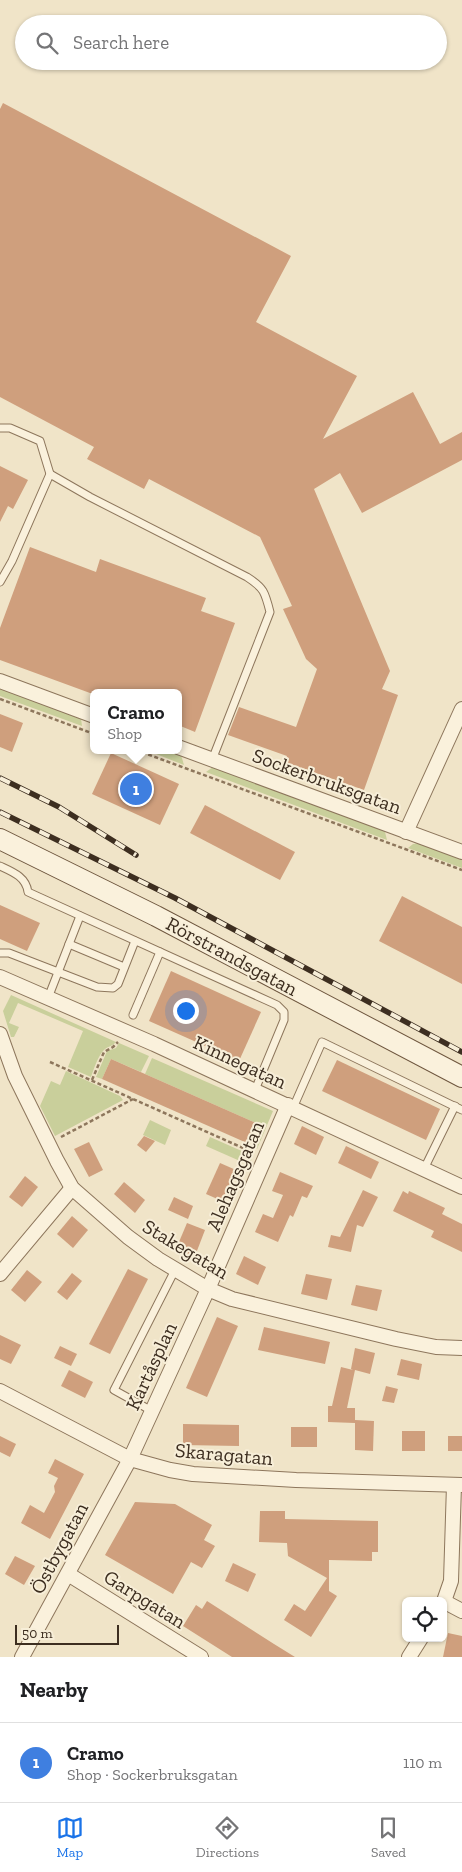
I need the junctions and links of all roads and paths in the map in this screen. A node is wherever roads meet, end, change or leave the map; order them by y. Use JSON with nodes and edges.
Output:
{"nodes":[{"id":1,"x":0,"y":428,"type":"edge"},
{"id":2,"x":50,"y":474,"type":"junction"},
{"id":3,"x":0,"y":582,"type":"edge"},
{"id":4,"x":0,"y":681,"type":"edge"},
{"id":5,"x":0,"y":699,"type":"edge"},
{"id":6,"x":462,"y":709,"type":"edge"},
{"id":7,"x":90,"y":715,"type":"edge"},
{"id":8,"x":90,"y":733,"type":"edge"},
{"id":9,"x":182,"y":749,"type":"edge"},
{"id":10,"x":147,"y":754,"type":"edge"},
{"id":11,"x":212,"y":760,"type":"junction"},
{"id":12,"x":406,"y":832,"type":"junction"},
{"id":13,"x":0,"y":839,"type":"edge"},
{"id":14,"x":462,"y":852,"type":"edge"},
{"id":15,"x":0,"y":866,"type":"edge"},
{"id":16,"x":462,"y":870,"type":"edge"},
{"id":17,"x":80,"y":916,"type":"junction"},
{"id":18,"x":135,"y":941,"type":"junction"},
{"id":19,"x":69,"y":944,"type":"junction"},
{"id":20,"x":160,"y":952,"type":"junction"},
{"id":21,"x":0,"y":953,"type":"edge"},
{"id":22,"x":124,"y":968,"type":"junction"},
{"id":23,"x":58,"y":972,"type":"junction"},
{"id":24,"x":0,"y":978,"type":"edge"},
{"id":25,"x":48,"y":998,"type":"junction"},
{"id":26,"x":133,"y":1015,"type":"dead end"},
{"id":27,"x":0,"y":1034,"type":"edge"},
{"id":28,"x":118,"y":1040,"type":"dead end"},
{"id":29,"x":50,"y":1062,"type":"dead end"},
{"id":30,"x":462,"y":1077,"type":"edge"},
{"id":31,"x":92,"y":1080,"type":"junction"},
{"id":32,"x":255,"y":1090,"type":"junction"},
{"id":33,"x":133,"y":1099,"type":"junction"},
{"id":34,"x":290,"y":1106,"type":"junction"},
{"id":35,"x":458,"y":1108,"type":"edge"},
{"id":36,"x":55,"y":1140,"type":"dead end"},
{"id":37,"x":256,"y":1154,"type":"dead end"},
{"id":38,"x":424,"y":1169,"type":"junction"},
{"id":39,"x":462,"y":1187,"type":"edge"},
{"id":40,"x":72,"y":1188,"type":"junction"},
{"id":41,"x":175,"y":1270,"type":"junction"},
{"id":42,"x":0,"y":1274,"type":"edge"},
{"id":43,"x":208,"y":1289,"type":"junction"},
{"id":44,"x":462,"y":1348,"type":"edge"},
{"id":45,"x":0,"y":1391,"type":"edge"},
{"id":46,"x":152,"y":1411,"type":"junction"},
{"id":47,"x":130,"y":1459,"type":"junction"},
{"id":48,"x":458,"y":1485,"type":"edge"},
{"id":49,"x":68,"y":1574,"type":"junction"},
{"id":50,"x":446,"y":1597,"type":"edge"},
{"id":51,"x":462,"y":1602,"type":"edge"},
{"id":52,"x":447,"y":1603,"type":"edge"},
{"id":53,"x":447,"y":1604,"type":"edge"},
{"id":54,"x":462,"y":1611,"type":"edge"},
{"id":55,"x":418,"y":1642,"type":"edge"},
{"id":56,"x":22,"y":1657,"type":"edge"},
{"id":57,"x":201,"y":1657,"type":"edge"},
{"id":58,"x":409,"y":1657,"type":"edge"}],
"edges":[{"from":1,"to":2,"type":"lane"},
{"from":2,"to":3,"type":"lane"},
{"from":2,"to":11,"type":"lane"},
{"from":4,"to":7,"type":"street"},
{"from":5,"to":8,"type":"path"},
{"from":6,"to":12,"type":"street"},
{"from":9,"to":11,"type":"street","name":"Sockerbruksgatan"},
{"from":10,"to":16,"type":"path"},
{"from":11,"to":12,"type":"street","name":"Sockerbruksgatan"},
{"from":12,"to":14,"type":"street","name":"Sockerbruksgatan"},
{"from":13,"to":30,"type":"main road","name":"Rörstrandsgatan"},
{"from":15,"to":17,"type":"lane"},
{"from":17,"to":18,"type":"lane"},
{"from":17,"to":19,"type":"lane"},
{"from":18,"to":20,"type":"lane"},
{"from":18,"to":22,"type":"lane"},
{"from":19,"to":22,"type":"lane"},
{"from":19,"to":23,"type":"lane"},
{"from":20,"to":26,"type":"lane"},
{"from":20,"to":32,"type":"lane"},
{"from":21,"to":23,"type":"lane"},
{"from":22,"to":23,"type":"lane"},
{"from":23,"to":25,"type":"lane"},
{"from":24,"to":25,"type":"street","name":"Kinnegatan"},
{"from":25,"to":32,"type":"street","name":"Kinnegatan"},
{"from":27,"to":40,"type":"street","name":"Stakegatan"},
{"from":28,"to":31,"type":"path"},
{"from":29,"to":31,"type":"path"},
{"from":31,"to":33,"type":"path"},
{"from":32,"to":34,"type":"street","name":"Kinnegatan"},
{"from":33,"to":36,"type":"path"},
{"from":33,"to":37,"type":"path"},
{"from":34,"to":35,"type":"lane"},
{"from":34,"to":38,"type":"street","name":"Kinnegatan"},
{"from":34,"to":43,"type":"street","name":"Alehagsgatan"},
{"from":35,"to":38,"type":"lane"},
{"from":38,"to":39,"type":"street","name":"Kinnegatan"},
{"from":40,"to":41,"type":"street","name":"Stakegatan"},
{"from":40,"to":42,"type":"street"},
{"from":41,"to":43,"type":"street","name":"Stakegatan"},
{"from":41,"to":46,"type":"lane"},
{"from":43,"to":44,"type":"street","name":"Stakegatan"},
{"from":43,"to":46,"type":"street","name":"Kartåsplan"},
{"from":45,"to":47,"type":"street","name":"Skaragatan"},
{"from":46,"to":47,"type":"street","name":"Kartåsplan"},
{"from":47,"to":48,"type":"street","name":"Skaragatan"},
{"from":47,"to":49,"type":"street","name":"Östbygatan"},
{"from":48,"to":50,"type":"street"},
{"from":49,"to":56,"type":"street","name":"Östbygatan"},
{"from":49,"to":57,"type":"street","name":"Garpgatan"},
{"from":51,"to":52,"type":"street"},
{"from":53,"to":54,"type":"street"},
{"from":55,"to":58,"type":"street"}]}
